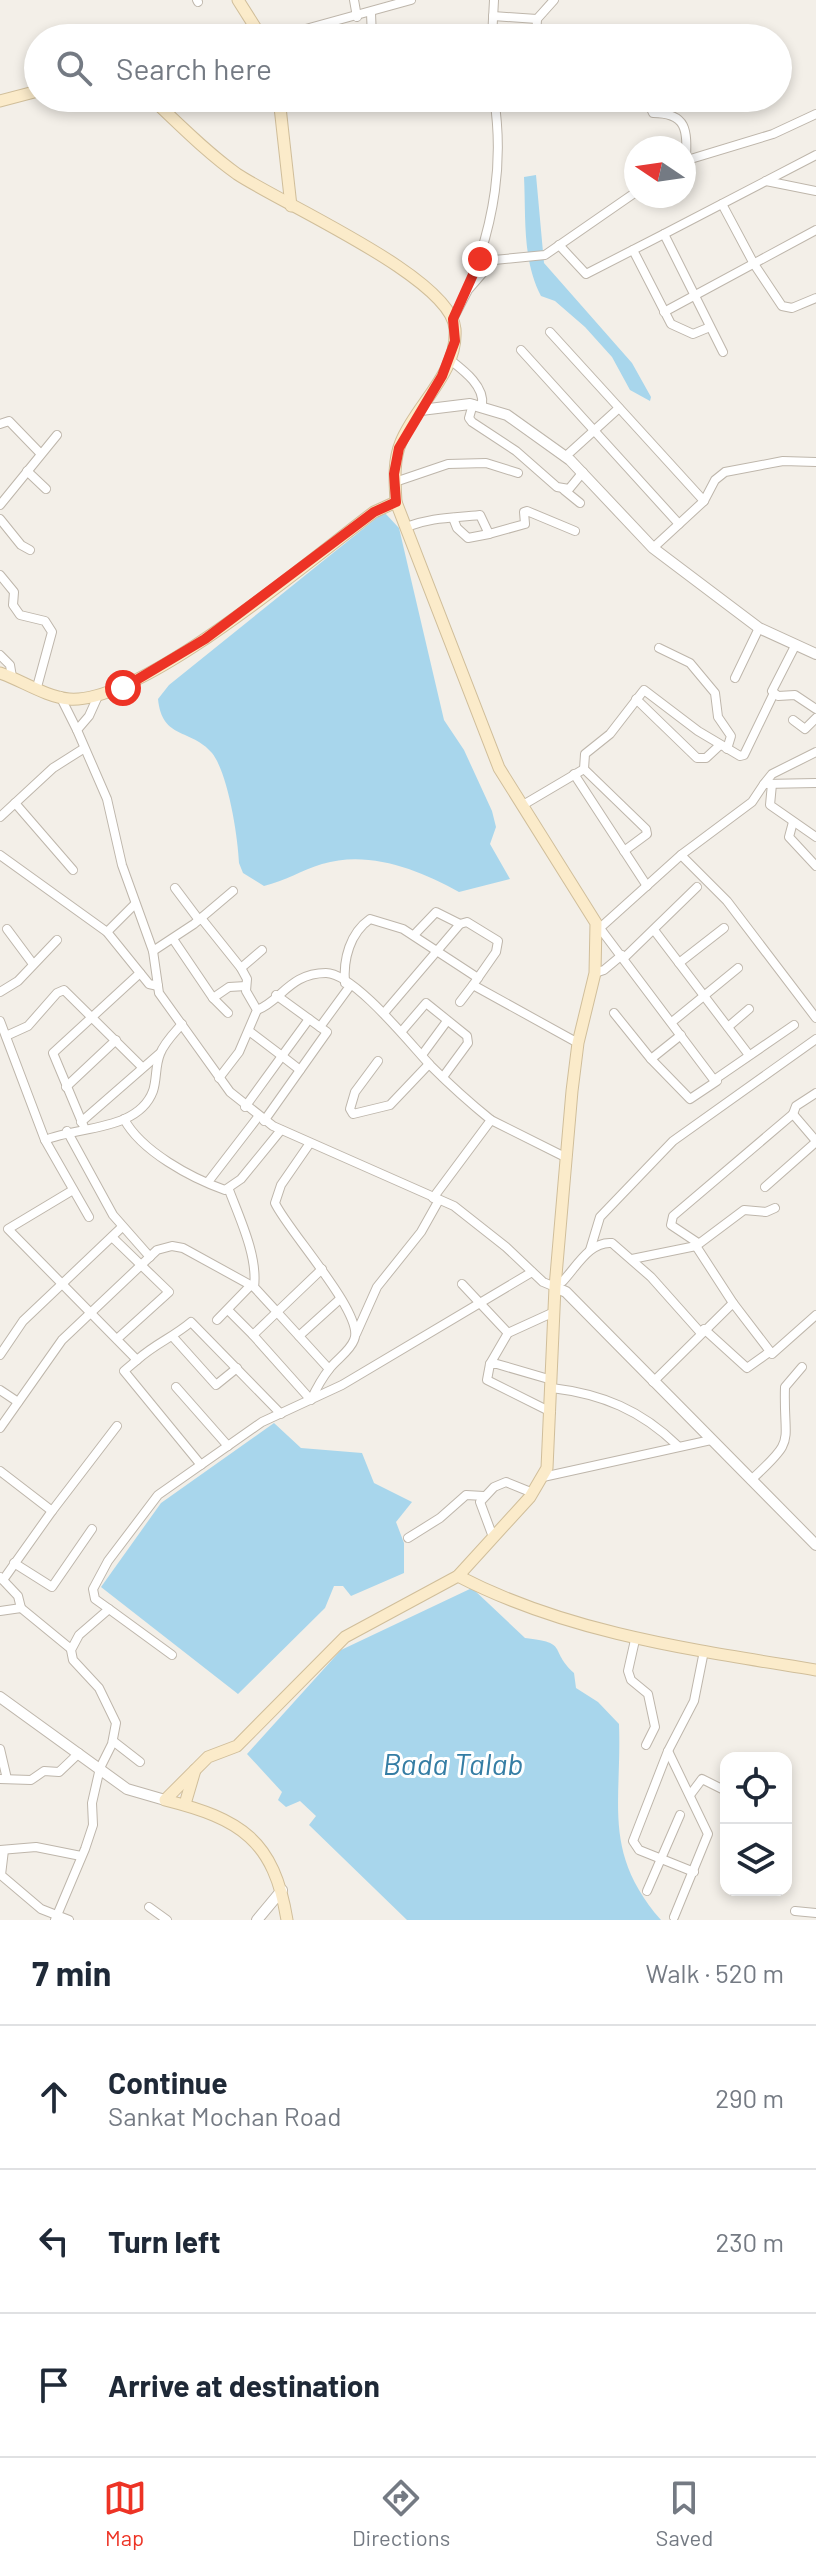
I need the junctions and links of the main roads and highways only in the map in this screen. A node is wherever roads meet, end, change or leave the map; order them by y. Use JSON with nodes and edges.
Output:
{"nodes":[{"id":1,"x":238,"y":0,"type":"edge"},
{"id":2,"x":253,"y":24,"type":"edge"},
{"id":3,"x":24,"y":95,"type":"edge"},
{"id":4,"x":0,"y":101,"type":"edge"},
{"id":5,"x":166,"y":112,"type":"edge"},
{"id":6,"x":280,"y":112,"type":"edge"},
{"id":7,"x":291,"y":206,"type":"junction"},
{"id":8,"x":396,"y":502,"type":"junction"},
{"id":9,"x":4,"y":676,"type":"edge"},
{"id":10,"x":458,"y":1576,"type":"junction"},
{"id":11,"x":816,"y":1670,"type":"edge"},
{"id":12,"x":196,"y":1768,"type":"junction"},
{"id":13,"x":185,"y":1804,"type":"junction"},
{"id":14,"x":287,"y":1920,"type":"edge"}],
"edges":[{"from":1,"to":2,"type":"main road"},
{"from":3,"to":4,"type":"main road"},
{"from":5,"to":7,"type":"main road"},
{"from":6,"to":7,"type":"main road"},
{"from":7,"to":8,"type":"main road"},
{"from":8,"to":9,"type":"main road"},
{"from":8,"to":10,"type":"main road"},
{"from":10,"to":11,"type":"main road"},
{"from":10,"to":12,"type":"main road"},
{"from":12,"to":13,"type":"main road"},
{"from":12,"to":13,"type":"main road"},
{"from":13,"to":14,"type":"main road"}]}
